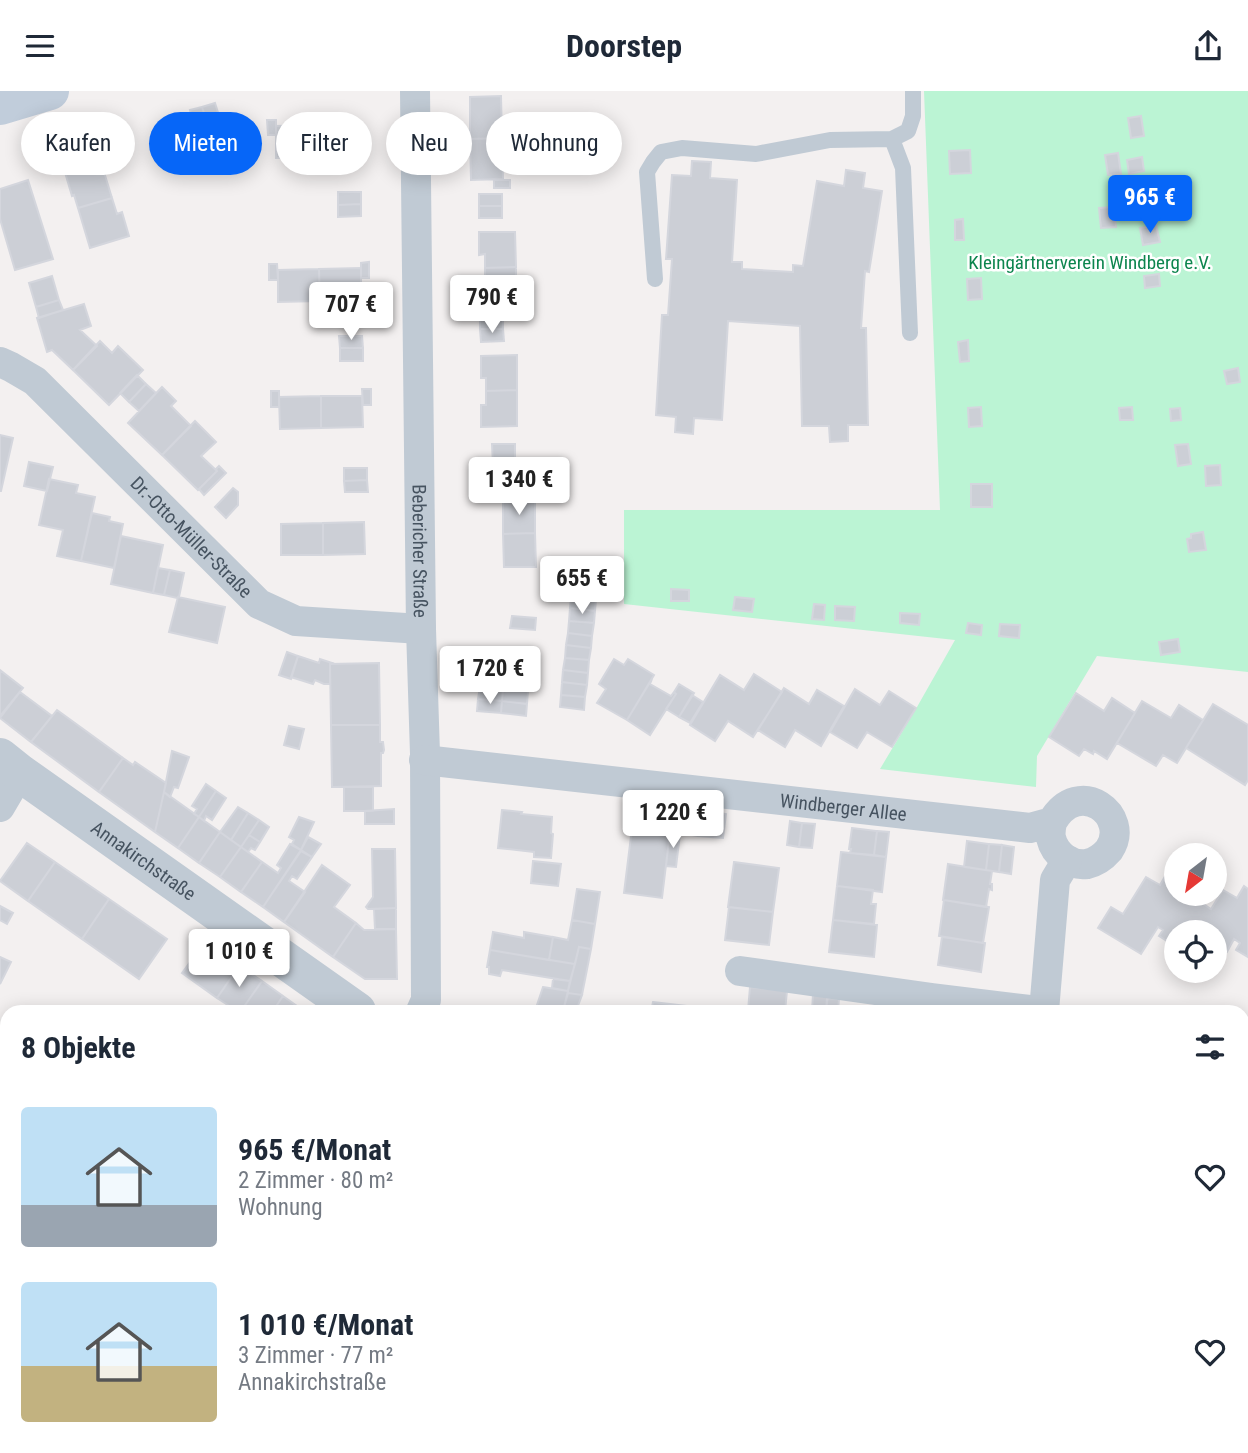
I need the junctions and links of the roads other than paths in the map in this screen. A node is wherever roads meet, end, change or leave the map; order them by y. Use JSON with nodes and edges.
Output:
{"nodes":[{"id":1,"x":50,"y":91,"type":"edge"},
{"id":2,"x":415,"y":91,"type":"edge"},
{"id":3,"x":913,"y":91,"type":"edge"},
{"id":4,"x":0,"y":106,"type":"edge"},
{"id":5,"x":892,"y":139,"type":"junction"},
{"id":6,"x":655,"y":279,"type":"dead end"},
{"id":7,"x":910,"y":333,"type":"dead end"},
{"id":8,"x":0,"y":362,"type":"edge"},
{"id":9,"x":421,"y":629,"type":"junction"},
{"id":10,"x":424,"y":760,"type":"junction"},
{"id":11,"x":10,"y":765,"type":"edge"},
{"id":12,"x":0,"y":807,"type":"edge"},
{"id":13,"x":1052,"y":822,"type":"junction"},
{"id":14,"x":1067,"y":860,"type":"junction"},
{"id":15,"x":740,"y":971,"type":"dead end"},
{"id":16,"x":349,"y":1005,"type":"edge"},
{"id":17,"x":424,"y":1005,"type":"edge"},
{"id":18,"x":988,"y":1005,"type":"edge"},
{"id":19,"x":1045,"y":1005,"type":"edge"}],
"edges":[{"from":1,"to":4,"type":"main road"},
{"from":2,"to":9,"type":"street","name":"Bebericher Straße"},
{"from":3,"to":5,"type":"lane"},
{"from":5,"to":6,"type":"lane"},
{"from":5,"to":7,"type":"lane"},
{"from":8,"to":9,"type":"street","name":"Dr.-Otto-Müller-Straße"},
{"from":9,"to":10,"type":"street","name":"Bebericher Straße"},
{"from":10,"to":13,"type":"street","name":"Windberger Allee"},
{"from":10,"to":17,"type":"street","name":"Bebericher Straße"},
{"from":11,"to":12,"type":"street"},
{"from":11,"to":16,"type":"street","name":"Annakirchstraße"},
{"from":13,"to":14,"type":"street"},
{"from":13,"to":14,"type":"street"},
{"from":14,"to":19,"type":"street"},
{"from":15,"to":18,"type":"street"}]}
